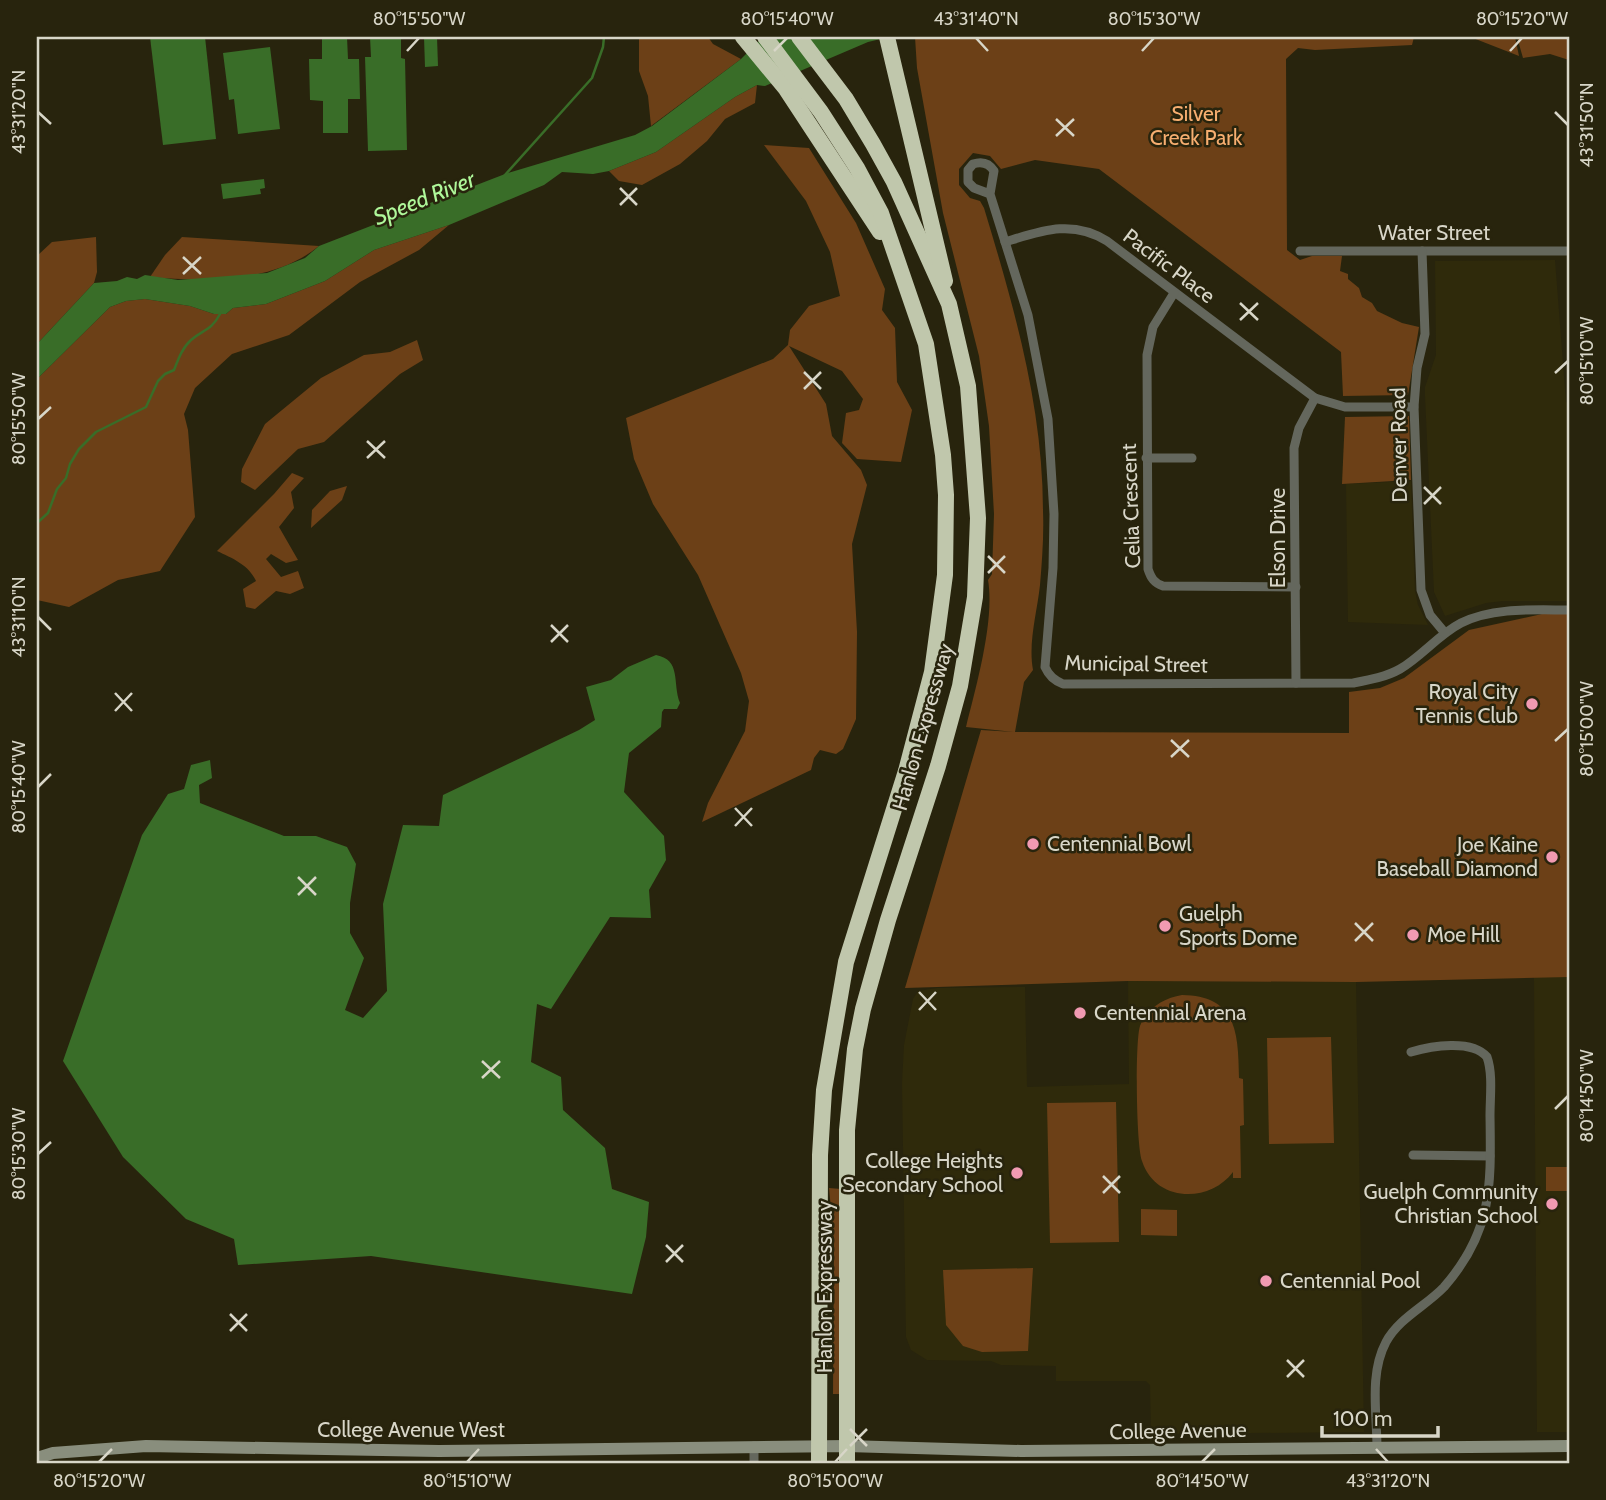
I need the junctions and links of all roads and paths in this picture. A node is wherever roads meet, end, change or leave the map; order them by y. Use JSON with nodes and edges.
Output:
{"nodes":[{"id":1,"x":743,"y":37,"type":"edge"},
{"id":2,"x":765,"y":37,"type":"edge"},
{"id":3,"x":799,"y":37,"type":"edge"},
{"id":4,"x":887,"y":37,"type":"edge"},
{"id":5,"x":814,"y":116,"type":"junction"},
{"id":6,"x":990,"y":194,"type":"dead end"},
{"id":7,"x":1005,"y":242,"type":"junction"},
{"id":8,"x":1300,"y":251,"type":"dead end"},
{"id":9,"x":1422,"y":251,"type":"junction"},
{"id":10,"x":1569,"y":251,"type":"edge"},
{"id":11,"x":1174,"y":293,"type":"junction"},
{"id":12,"x":949,"y":304,"type":"junction"},
{"id":13,"x":1314,"y":398,"type":"junction"},
{"id":14,"x":1414,"y":407,"type":"junction"},
{"id":15,"x":1146,"y":458,"type":"junction"},
{"id":16,"x":1192,"y":458,"type":"dead end"},
{"id":17,"x":1296,"y":587,"type":"junction"},
{"id":18,"x":1569,"y":611,"type":"edge"},
{"id":19,"x":1445,"y":633,"type":"junction"},
{"id":20,"x":1296,"y":683,"type":"junction"},
{"id":21,"x":1412,"y":1052,"type":"dead end"},
{"id":22,"x":1413,"y":1156,"type":"dead end"},
{"id":23,"x":1490,"y":1156,"type":"junction"},
{"id":24,"x":754,"y":1446,"type":"junction"},
{"id":25,"x":847,"y":1446,"type":"junction"},
{"id":26,"x":1569,"y":1446,"type":"edge"},
{"id":27,"x":787,"y":1447,"type":"joint"},
{"id":28,"x":1377,"y":1448,"type":"junction"},
{"id":29,"x":819,"y":1455,"type":"edge"},
{"id":30,"x":439,"y":1457,"type":"edge"},
{"id":31,"x":1011,"y":1457,"type":"edge"},
{"id":32,"x":37,"y":1458,"type":"edge"},
{"id":33,"x":754,"y":1463,"type":"edge"},
{"id":34,"x":847,"y":1463,"type":"edge"}],
"edges":[{"from":1,"to":5,"type":"highway"},
{"from":2,"to":5,"type":"highway","name":"Hanlon Expressway"},
{"from":3,"to":12,"type":"highway","name":"Hanlon Expressway"},
{"from":4,"to":12,"type":"highway"},
{"from":5,"to":29,"type":"highway","name":"Hanlon Expressway"},
{"from":6,"to":7,"type":"street","name":"Municipal Street"},
{"from":7,"to":11,"type":"street","name":"Pacific Place"},
{"from":7,"to":20,"type":"street","name":"Municipal Street"},
{"from":8,"to":9,"type":"street","name":"Water Street"},
{"from":9,"to":10,"type":"street","name":"Water Street"},
{"from":9,"to":14,"type":"street","name":"Denver Road"},
{"from":11,"to":13,"type":"street","name":"Pacific Place"},
{"from":11,"to":15,"type":"street","name":"Celia Crescent"},
{"from":12,"to":25,"type":"highway","name":"Hanlon Expressway"},
{"from":13,"to":14,"type":"street","name":"Pacific Place"},
{"from":13,"to":17,"type":"street","name":"Elson Drive"},
{"from":14,"to":19,"type":"street","name":"Denver Road"},
{"from":15,"to":16,"type":"street"},
{"from":15,"to":17,"type":"street","name":"Celia Crescent"},
{"from":17,"to":20,"type":"street","name":"Elson Drive"},
{"from":18,"to":19,"type":"street","name":"Municipal Street"},
{"from":19,"to":20,"type":"street","name":"Municipal Street"},
{"from":21,"to":23,"type":"street"},
{"from":22,"to":23,"type":"street"},
{"from":23,"to":28,"type":"street"},
{"from":24,"to":27,"type":"main road","name":"College Avenue West"},
{"from":24,"to":30,"type":"main road","name":"College Avenue West"},
{"from":24,"to":33,"type":"street"},
{"from":25,"to":29,"type":"main road","name":"College Avenue"},
{"from":25,"to":31,"type":"main road","name":"College Avenue"},
{"from":25,"to":34,"type":"highway","name":"Hanlon Expressway"},
{"from":26,"to":28,"type":"main road","name":"College Avenue"},
{"from":27,"to":29,"type":"main road","name":"College Avenue"},
{"from":28,"to":31,"type":"main road","name":"College Avenue"},
{"from":30,"to":32,"type":"main road","name":"College Avenue West"}]}
